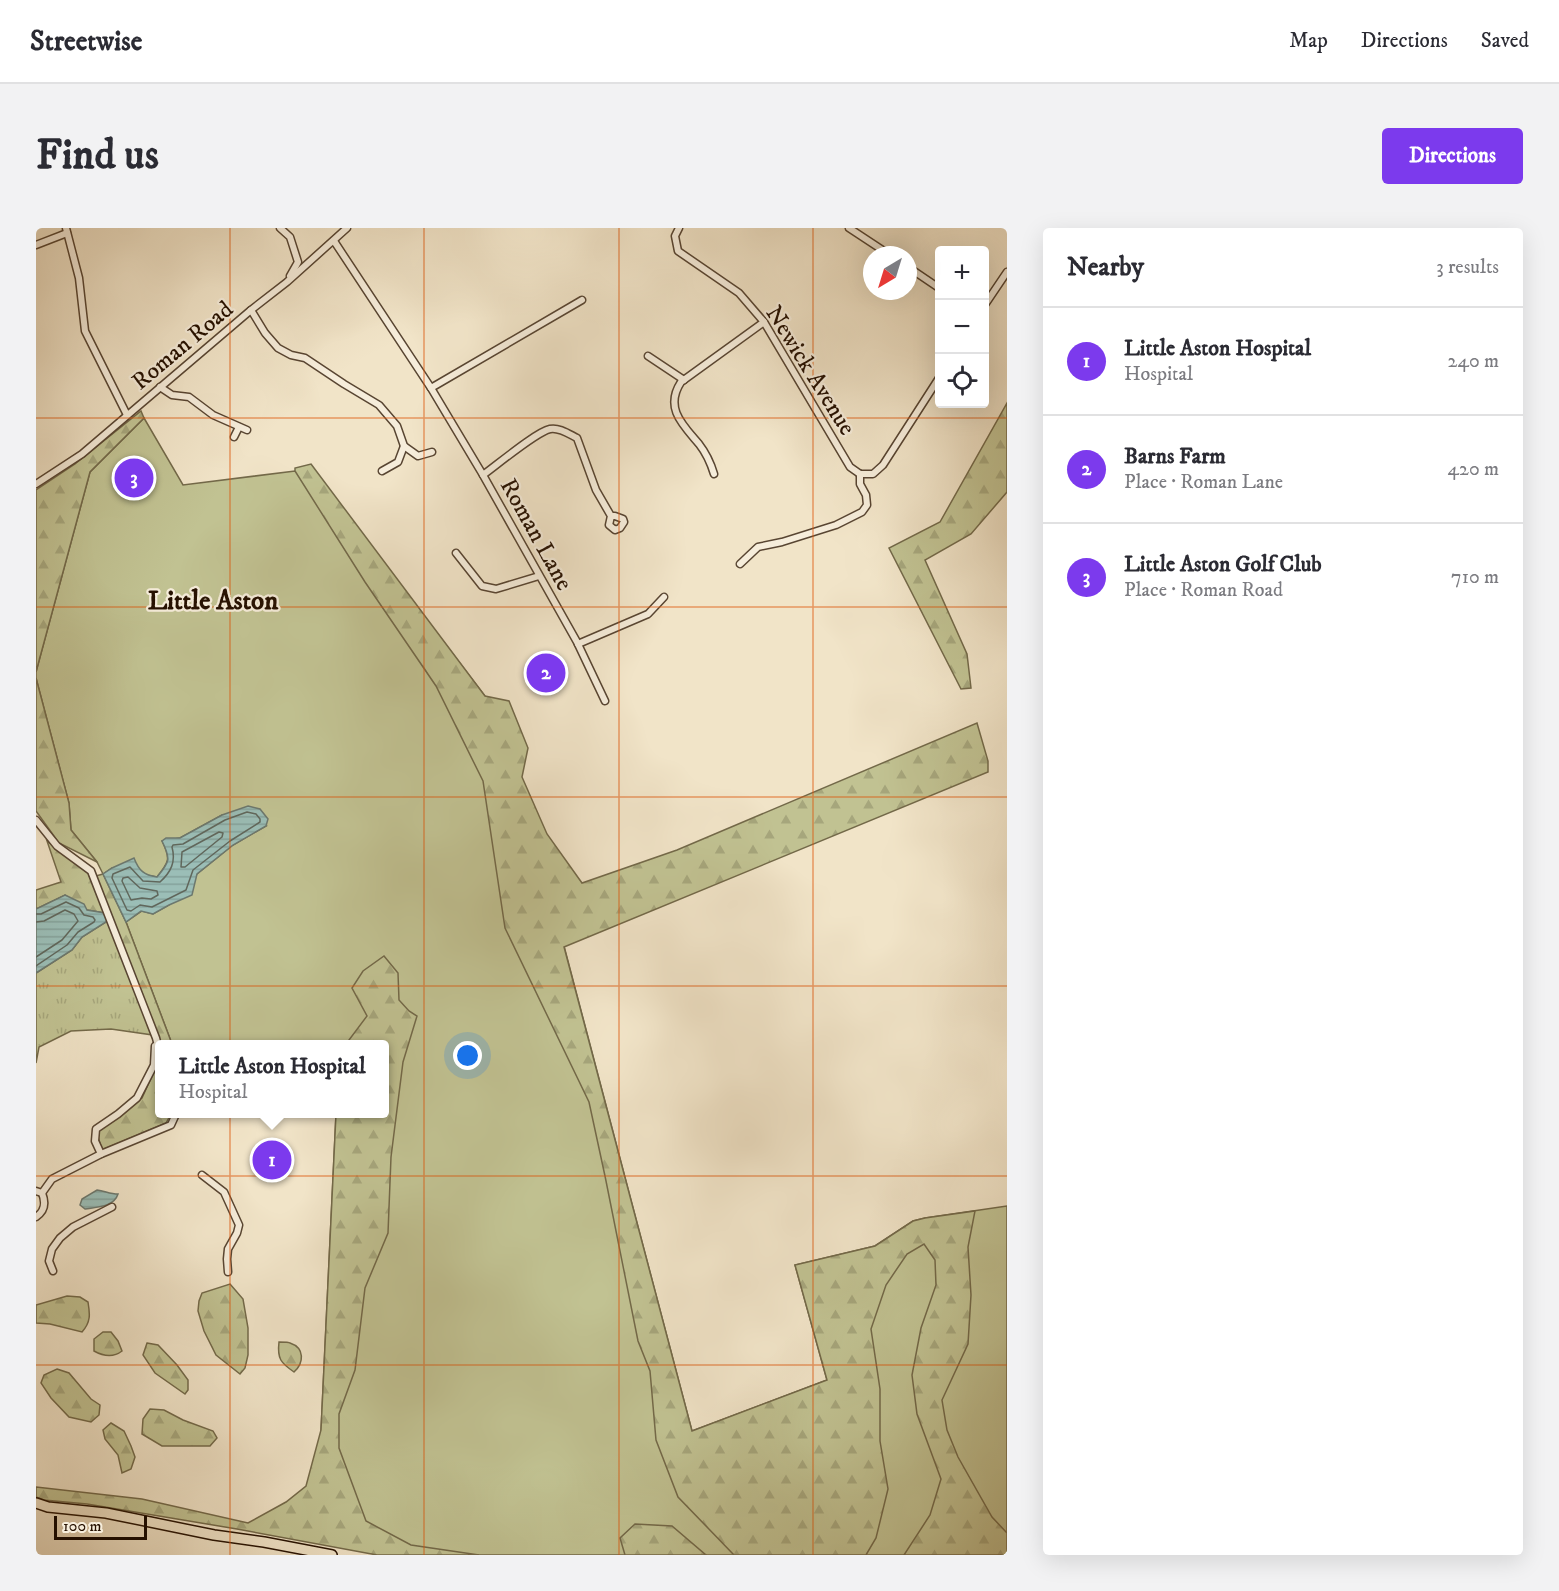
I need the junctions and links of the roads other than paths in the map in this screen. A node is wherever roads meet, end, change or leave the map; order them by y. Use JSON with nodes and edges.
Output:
{"nodes":[{"id":1,"x":279,"y":228,"type":"edge"},
{"id":2,"x":679,"y":228,"type":"edge"},
{"id":3,"x":849,"y":228,"type":"edge"},
{"id":4,"x":344,"y":229,"type":"edge"},
{"id":5,"x":66,"y":230,"type":"edge"},
{"id":6,"x":334,"y":241,"type":"junction"},
{"id":7,"x":36,"y":245,"type":"edge"},
{"id":8,"x":876,"y":246,"type":"edge"},
{"id":9,"x":1007,"y":272,"type":"edge"},
{"id":10,"x":917,"y":273,"type":"edge"},
{"id":11,"x":287,"y":282,"type":"junction"},
{"id":12,"x":935,"y":285,"type":"edge"},
{"id":13,"x":582,"y":300,"type":"dead end"},
{"id":14,"x":988,"y":300,"type":"edge"},
{"id":15,"x":250,"y":310,"type":"junction"},
{"id":16,"x":764,"y":322,"type":"junction"},
{"id":17,"x":648,"y":356,"type":"dead end"},
{"id":18,"x":684,"y":380,"type":"junction"},
{"id":19,"x":935,"y":384,"type":"edge"},
{"id":20,"x":160,"y":387,"type":"junction"},
{"id":21,"x":431,"y":388,"type":"junction"},
{"id":22,"x":127,"y":415,"type":"junction"},
{"id":23,"x":239,"y":427,"type":"junction"},
{"id":24,"x":247,"y":430,"type":"dead end"},
{"id":25,"x":234,"y":437,"type":"dead end"},
{"id":26,"x":404,"y":446,"type":"junction"},
{"id":27,"x":432,"y":452,"type":"dead end"},
{"id":28,"x":382,"y":471,"type":"dead end"},
{"id":29,"x":714,"y":474,"type":"dead end"},
{"id":30,"x":860,"y":474,"type":"junction"},
{"id":31,"x":483,"y":475,"type":"junction"},
{"id":32,"x":36,"y":484,"type":"edge"},
{"id":33,"x":611,"y":516,"type":"dead end"},
{"id":34,"x":456,"y":553,"type":"dead end"},
{"id":35,"x":741,"y":564,"type":"dead end"},
{"id":36,"x":539,"y":576,"type":"junction"},
{"id":37,"x":664,"y":597,"type":"dead end"},
{"id":38,"x":578,"y":644,"type":"junction"},
{"id":39,"x":605,"y":701,"type":"dead end"},
{"id":40,"x":36,"y":820,"type":"edge"},
{"id":41,"x":156,"y":1038,"type":"edge"},
{"id":42,"x":155,"y":1052,"type":"edge"},
{"id":43,"x":174,"y":1118,"type":"edge"},
{"id":44,"x":101,"y":1154,"type":"junction"},
{"id":45,"x":202,"y":1175,"type":"dead end"},
{"id":46,"x":39,"y":1192,"type":"edge"},
{"id":47,"x":112,"y":1207,"type":"dead end"},
{"id":48,"x":36,"y":1217,"type":"edge"},
{"id":49,"x":52,"y":1271,"type":"dead end"},
{"id":50,"x":228,"y":1272,"type":"dead end"},
{"id":51,"x":36,"y":1503,"type":"edge"},
{"id":52,"x":332,"y":1555,"type":"edge"}],
"edges":[{"from":1,"to":11,"type":"street"},
{"from":2,"to":16,"type":"street","name":"Newick Avenue"},
{"from":3,"to":8,"type":"street"},
{"from":4,"to":6,"type":"street","name":"Roman Road"},
{"from":5,"to":7,"type":"street"},
{"from":5,"to":22,"type":"street"},
{"from":6,"to":11,"type":"street","name":"Roman Road"},
{"from":6,"to":21,"type":"street","name":"Roman Lane"},
{"from":9,"to":14,"type":"street"},
{"from":10,"to":12,"type":"street"},
{"from":11,"to":15,"type":"street","name":"Roman Road"},
{"from":13,"to":21,"type":"street"},
{"from":15,"to":20,"type":"street","name":"Roman Road"},
{"from":15,"to":26,"type":"street"},
{"from":16,"to":18,"type":"street"},
{"from":16,"to":30,"type":"street","name":"Newick Avenue"},
{"from":17,"to":18,"type":"street"},
{"from":18,"to":29,"type":"street"},
{"from":19,"to":30,"type":"street"},
{"from":20,"to":22,"type":"street","name":"Roman Road"},
{"from":20,"to":23,"type":"street"},
{"from":21,"to":31,"type":"street","name":"Roman Lane"},
{"from":22,"to":32,"type":"street","name":"Roman Road"},
{"from":23,"to":24,"type":"street"},
{"from":23,"to":25,"type":"street"},
{"from":26,"to":27,"type":"street"},
{"from":26,"to":28,"type":"street"},
{"from":30,"to":35,"type":"street","name":"Newick Avenue"},
{"from":31,"to":33,"type":"street"},
{"from":31,"to":36,"type":"street","name":"Roman Lane"},
{"from":34,"to":36,"type":"street"},
{"from":36,"to":38,"type":"street","name":"Roman Lane"},
{"from":37,"to":38,"type":"street"},
{"from":38,"to":39,"type":"street","name":"Roman Lane"},
{"from":40,"to":41,"type":"street"},
{"from":42,"to":44,"type":"street"},
{"from":43,"to":44,"type":"street"},
{"from":44,"to":46,"type":"street"},
{"from":45,"to":50,"type":"street"},
{"from":46,"to":48,"type":"street"},
{"from":47,"to":49,"type":"street"},
{"from":51,"to":52,"type":"main road"}]}
